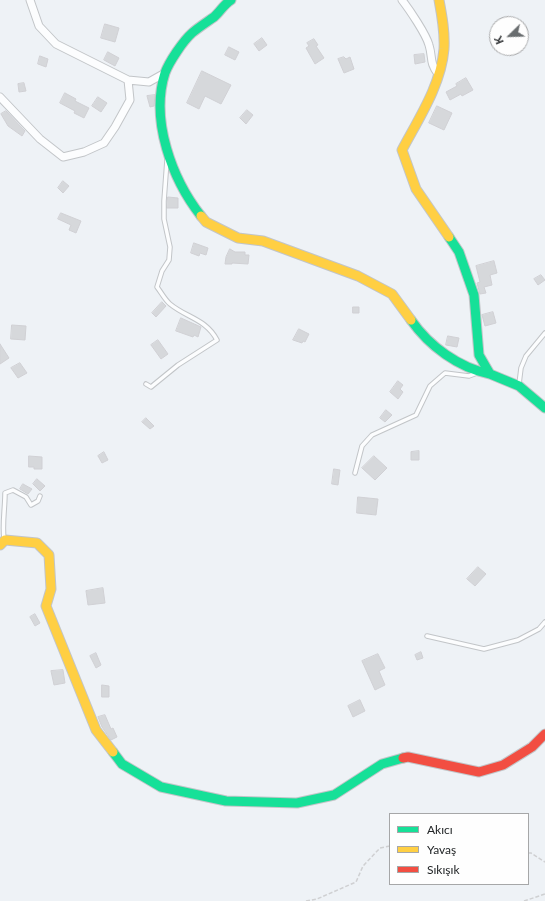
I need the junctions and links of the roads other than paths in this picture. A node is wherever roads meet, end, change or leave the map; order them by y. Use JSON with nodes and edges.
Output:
{"nodes":[{"id":1,"x":30,"y":0,"type":"edge"},
{"id":2,"x":231,"y":0,"type":"edge"},
{"id":3,"x":402,"y":0,"type":"edge"},
{"id":4,"x":439,"y":0,"type":"edge"},
{"id":5,"x":165,"y":73,"type":"junction"},
{"id":6,"x":438,"y":74,"type":"junction"},
{"id":7,"x":128,"y":80,"type":"junction"},
{"id":8,"x":0,"y":97,"type":"edge"},
{"id":9,"x":168,"y":150,"type":"junction"},
{"id":10,"x":545,"y":333,"type":"edge"},
{"id":11,"x":480,"y":372,"type":"junction"},
{"id":12,"x":490,"y":374,"type":"junction"},
{"id":13,"x":146,"y":384,"type":"dead end"},
{"id":14,"x":519,"y":386,"type":"junction"},
{"id":15,"x":545,"y":408,"type":"edge"},
{"id":16,"x":355,"y":473,"type":"dead end"},
{"id":17,"x":40,"y":496,"type":"dead end"},
{"id":18,"x":2,"y":537,"type":"edge"},
{"id":19,"x":545,"y":622,"type":"edge"},
{"id":20,"x":427,"y":636,"type":"dead end"},
{"id":21,"x":545,"y":734,"type":"edge"}],
"edges":[{"from":1,"to":7,"type":"street"},
{"from":2,"to":5,"type":"street"},
{"from":3,"to":6,"type":"street"},
{"from":4,"to":6,"type":"street"},
{"from":5,"to":7,"type":"street"},
{"from":5,"to":9,"type":"street"},
{"from":6,"to":12,"type":"street"},
{"from":7,"to":8,"type":"street"},
{"from":9,"to":11,"type":"street"},
{"from":9,"to":13,"type":"lane"},
{"from":10,"to":14,"type":"lane"},
{"from":11,"to":12,"type":"street"},
{"from":11,"to":16,"type":"lane"},
{"from":12,"to":14,"type":"street"},
{"from":14,"to":15,"type":"street"},
{"from":17,"to":18,"type":"lane"},
{"from":18,"to":21,"type":"street"},
{"from":19,"to":20,"type":"lane"}]}
